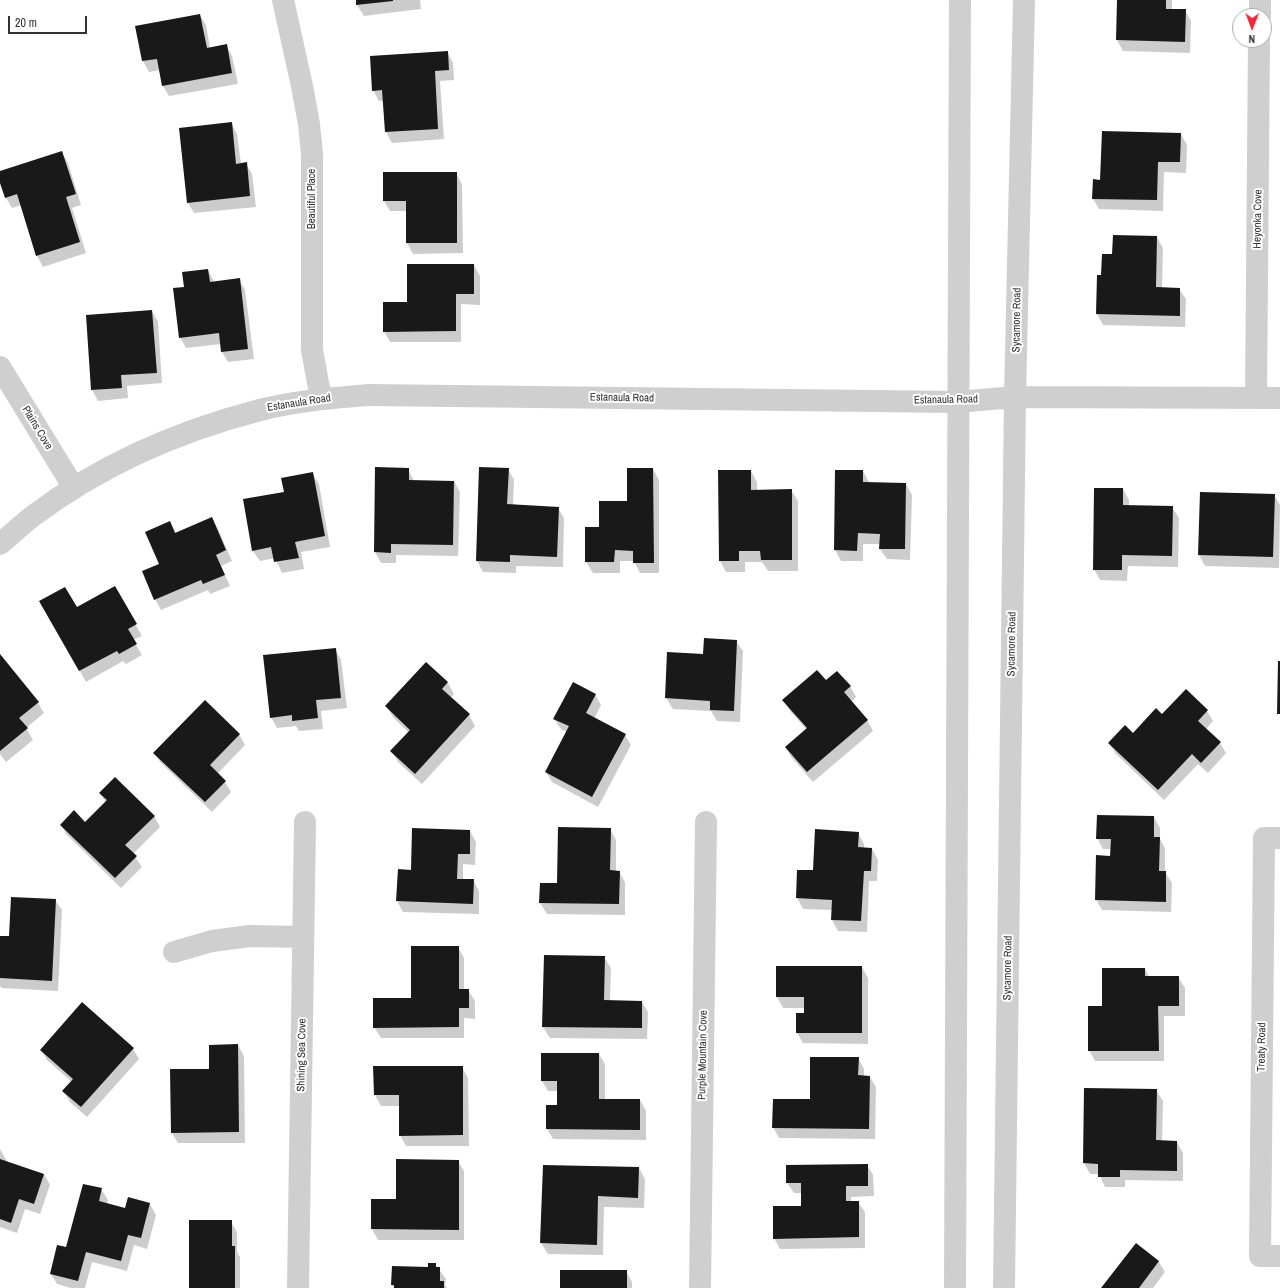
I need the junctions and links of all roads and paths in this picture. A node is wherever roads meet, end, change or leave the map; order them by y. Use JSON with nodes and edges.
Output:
{"nodes":[{"id":1,"x":283,"y":0,"type":"edge"},
{"id":2,"x":960,"y":0,"type":"edge"},
{"id":3,"x":1024,"y":0,"type":"edge"},
{"id":4,"x":1260,"y":48,"type":"edge"},
{"id":5,"x":0,"y":367,"type":"edge"},
{"id":6,"x":1015,"y":397,"type":"junction"},
{"id":7,"x":1256,"y":398,"type":"junction"},
{"id":8,"x":1280,"y":398,"type":"edge"},
{"id":9,"x":321,"y":399,"type":"junction"},
{"id":10,"x":958,"y":402,"type":"junction"},
{"id":11,"x":74,"y":488,"type":"junction"},
{"id":12,"x":0,"y":544,"type":"edge"},
{"id":13,"x":306,"y":822,"type":"dead end"},
{"id":14,"x":706,"y":822,"type":"dead end"},
{"id":15,"x":1272,"y":838,"type":"edge"},
{"id":16,"x":303,"y":937,"type":"junction"},
{"id":17,"x":174,"y":952,"type":"dead end"},
{"id":18,"x":1270,"y":1256,"type":"edge"},
{"id":19,"x":298,"y":1288,"type":"edge"},
{"id":20,"x":700,"y":1288,"type":"edge"},
{"id":21,"x":955,"y":1288,"type":"edge"},
{"id":22,"x":1004,"y":1288,"type":"edge"}],
"edges":[{"from":1,"to":9,"type":"street","name":"Beautiful Place"},
{"from":2,"to":10,"type":"street"},
{"from":3,"to":6,"type":"street","name":"Sycamore Road"},
{"from":4,"to":7,"type":"street","name":"Heyonka Cove"},
{"from":5,"to":11,"type":"street","name":"Plains Cove"},
{"from":6,"to":7,"type":"street","name":"Estanaula Road"},
{"from":6,"to":10,"type":"street","name":"Estanaula Road"},
{"from":6,"to":22,"type":"street","name":"Sycamore Road"},
{"from":7,"to":8,"type":"street","name":"Estanaula Road"},
{"from":9,"to":10,"type":"street","name":"Estanaula Road"},
{"from":9,"to":11,"type":"street","name":"Estanaula Road"},
{"from":10,"to":21,"type":"street"},
{"from":11,"to":12,"type":"street","name":"Estanaula Road"},
{"from":13,"to":16,"type":"street","name":"Shining Sea Cove"},
{"from":14,"to":20,"type":"street","name":"Purple Mountain Cove"},
{"from":15,"to":18,"type":"street","name":"Treaty Road"},
{"from":16,"to":17,"type":"street"},
{"from":16,"to":19,"type":"street","name":"Shining Sea Cove"}]}
